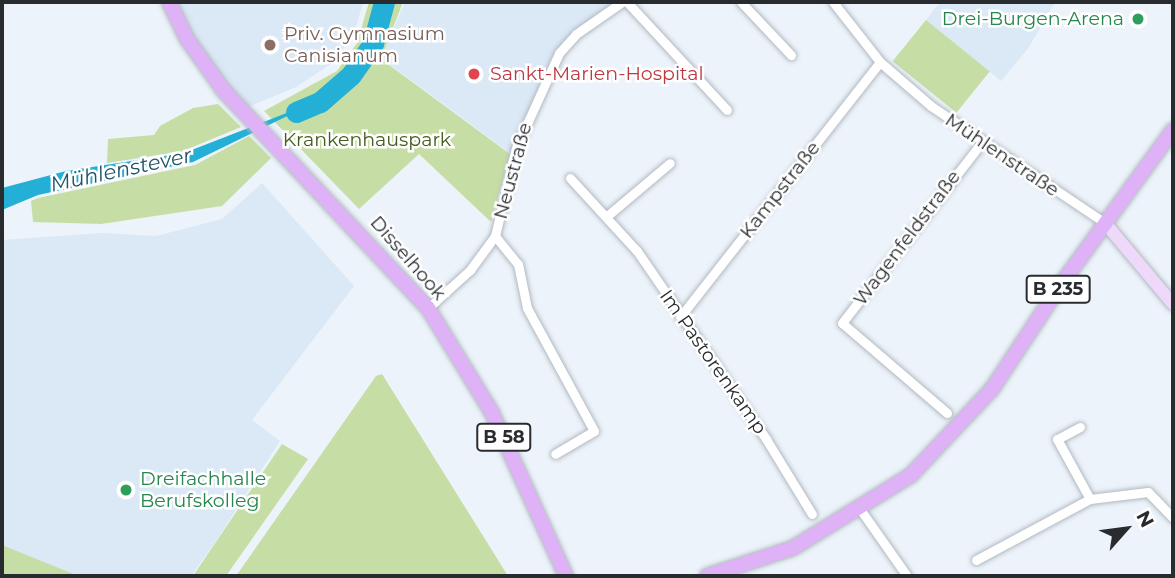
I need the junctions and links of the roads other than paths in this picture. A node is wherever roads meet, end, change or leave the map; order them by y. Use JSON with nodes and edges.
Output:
{"nodes":[{"id":1,"x":169,"y":2,"type":"edge"},
{"id":2,"x":622,"y":2,"type":"edge"},
{"id":3,"x":627,"y":2,"type":"edge"},
{"id":4,"x":741,"y":2,"type":"edge"},
{"id":5,"x":834,"y":2,"type":"edge"},
{"id":6,"x":791,"y":55,"type":"dead end"},
{"id":7,"x":880,"y":62,"type":"junction"},
{"id":8,"x":727,"y":110,"type":"dead end"},
{"id":9,"x":1173,"y":130,"type":"edge"},
{"id":10,"x":981,"y":143,"type":"junction"},
{"id":11,"x":670,"y":163,"type":"dead end"},
{"id":12,"x":570,"y":178,"type":"dead end"},
{"id":13,"x":607,"y":216,"type":"junction"},
{"id":14,"x":1105,"y":223,"type":"junction"},
{"id":15,"x":495,"y":236,"type":"junction"},
{"id":16,"x":1173,"y":304,"type":"edge"},
{"id":17,"x":428,"y":308,"type":"junction"},
{"id":18,"x":680,"y":317,"type":"junction"},
{"id":19,"x":947,"y":413,"type":"dead end"},
{"id":20,"x":1080,"y":427,"type":"dead end"},
{"id":21,"x":555,"y":454,"type":"dead end"},
{"id":22,"x":1090,"y":499,"type":"junction"},
{"id":23,"x":860,"y":509,"type":"junction"},
{"id":24,"x":812,"y":514,"type":"dead end"},
{"id":25,"x":1173,"y":518,"type":"edge"},
{"id":26,"x":976,"y":560,"type":"dead end"},
{"id":27,"x":566,"y":576,"type":"edge"},
{"id":28,"x":707,"y":576,"type":"edge"},
{"id":29,"x":907,"y":576,"type":"edge"}],
"edges":[{"from":1,"to":17,"type":"main road","name":"Disselhook","number":"B 58"},
{"from":2,"to":15,"type":"street","name":"Neustraße"},
{"from":3,"to":8,"type":"street"},
{"from":4,"to":6,"type":"street"},
{"from":5,"to":7,"type":"street","name":"Mühlenstraße"},
{"from":7,"to":10,"type":"street","name":"Mühlenstraße"},
{"from":7,"to":18,"type":"street","name":"Kampstraße"},
{"from":9,"to":14,"type":"main road","number":"B 235"},
{"from":10,"to":14,"type":"street","name":"Mühlenstraße"},
{"from":10,"to":19,"type":"street","name":"Wagenfeldstraße"},
{"from":11,"to":13,"type":"street"},
{"from":12,"to":13,"type":"street","name":"Im Pastorenkamp"},
{"from":13,"to":18,"type":"street","name":"Im Pastorenkamp"},
{"from":14,"to":16,"type":"street","name":"Mühlenstraße"},
{"from":14,"to":23,"type":"main road","number":"B 235"},
{"from":15,"to":17,"type":"street","name":"Neustraße"},
{"from":15,"to":21,"type":"street"},
{"from":17,"to":27,"type":"main road","name":"Disselhook","number":"B 58"},
{"from":18,"to":24,"type":"street","name":"Im Pastorenkamp"},
{"from":20,"to":22,"type":"street"},
{"from":22,"to":25,"type":"street"},
{"from":22,"to":26,"type":"street"},
{"from":23,"to":28,"type":"main road","number":"B 235"},
{"from":23,"to":29,"type":"street"}]}
